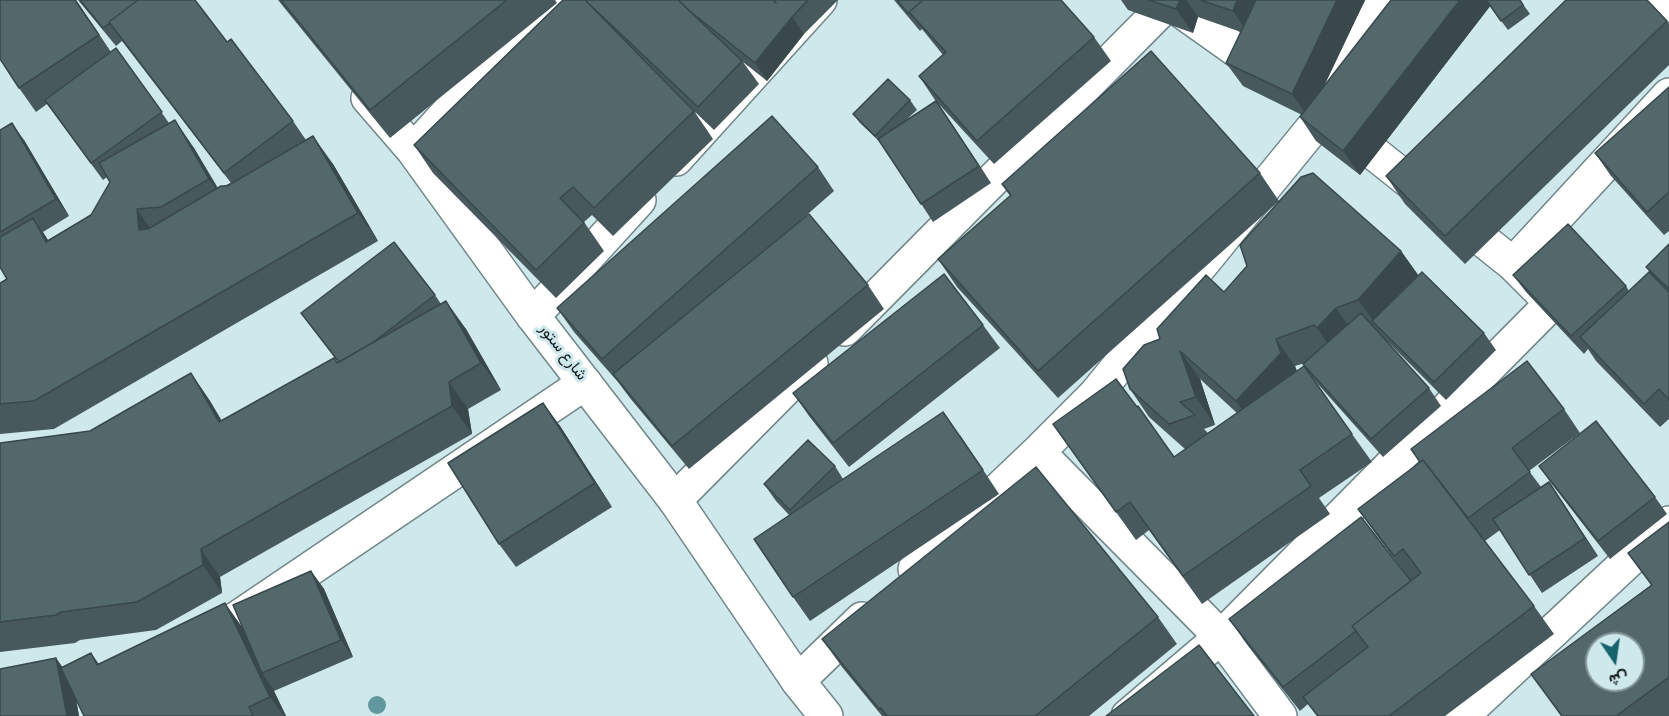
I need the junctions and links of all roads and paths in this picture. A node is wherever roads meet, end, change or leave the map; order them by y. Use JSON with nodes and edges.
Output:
{"nodes":[{"id":1,"x":550,"y":0,"type":"edge"},
{"id":2,"x":820,"y":0,"type":"edge"},
{"id":3,"x":1384,"y":0,"type":"edge"},
{"id":4,"x":1664,"y":0,"type":"edge"},
{"id":5,"x":1168,"y":1,"type":"edge"},
{"id":6,"x":1669,"y":5,"type":"edge"},
{"id":7,"x":353,"y":80,"type":"edge"},
{"id":8,"x":1669,"y":95,"type":"edge"},
{"id":9,"x":1308,"y":102,"type":"junction"},
{"id":10,"x":413,"y":150,"type":"junction"},
{"id":11,"x":1512,"y":264,"type":"junction"},
{"id":12,"x":1552,"y":303,"type":"junction"},
{"id":13,"x":533,"y":316,"type":"junction"},
{"id":14,"x":1577,"y":326,"type":"edge"},
{"id":15,"x":585,"y":383,"type":"junction"},
{"id":16,"x":1038,"y":452,"type":"junction"},
{"id":17,"x":675,"y":500,"type":"junction"},
{"id":18,"x":1669,"y":523,"type":"edge"},
{"id":19,"x":1221,"y":637,"type":"junction"},
{"id":20,"x":174,"y":651,"type":"edge"},
{"id":21,"x":798,"y":681,"type":"junction"},
{"id":22,"x":826,"y":716,"type":"edge"},
{"id":23,"x":1128,"y":716,"type":"edge"},
{"id":24,"x":1280,"y":716,"type":"edge"},
{"id":25,"x":1462,"y":716,"type":"edge"}],
"edges":[{"from":1,"to":10,"type":"street"},
{"from":2,"to":13,"type":"street"},
{"from":3,"to":9,"type":"street"},
{"from":4,"to":6,"type":"street"},
{"from":5,"to":9,"type":"street"},
{"from":5,"to":17,"type":"street"},
{"from":7,"to":10,"type":"street","name":"شارع ستور"},
{"from":8,"to":11,"type":"street"},
{"from":9,"to":11,"type":"street"},
{"from":9,"to":16,"type":"street"},
{"from":10,"to":13,"type":"street","name":"شارع ستور"},
{"from":11,"to":12,"type":"street"},
{"from":12,"to":14,"type":"street"},
{"from":12,"to":19,"type":"street"},
{"from":13,"to":15,"type":"street","name":"شارع ستور"},
{"from":15,"to":17,"type":"street","name":"شارع ستور"},
{"from":15,"to":20,"type":"street"},
{"from":16,"to":19,"type":"street"},
{"from":16,"to":21,"type":"street"},
{"from":17,"to":21,"type":"street","name":"شارع ستور"},
{"from":18,"to":25,"type":"street"},
{"from":19,"to":23,"type":"street"},
{"from":19,"to":24,"type":"street"},
{"from":21,"to":22,"type":"street","name":"شارع ستور"}]}
